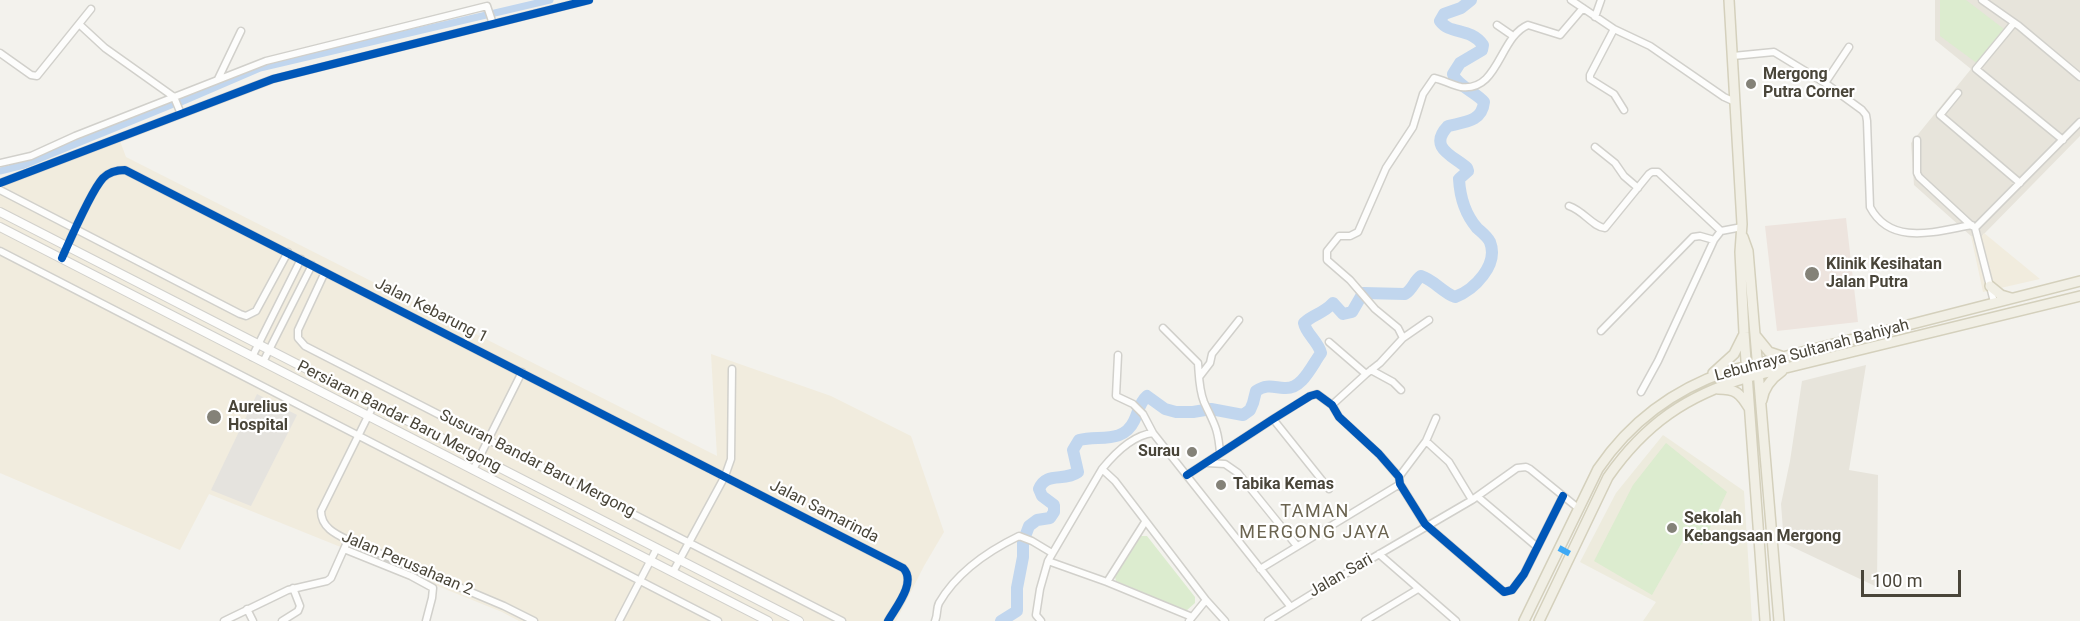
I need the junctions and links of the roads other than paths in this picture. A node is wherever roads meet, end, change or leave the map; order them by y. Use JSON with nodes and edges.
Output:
{"nodes":[{"id":1,"x":589,"y":0,"type":"edge"},
{"id":2,"x":1571,"y":0,"type":"edge"},
{"id":3,"x":1601,"y":0,"type":"edge"},
{"id":4,"x":1729,"y":0,"type":"edge"},
{"id":5,"x":1982,"y":0,"type":"edge"},
{"id":6,"x":1583,"y":8,"type":"junction"},
{"id":7,"x":91,"y":9,"type":"dead end"},
{"id":8,"x":1594,"y":17,"type":"junction"},
{"id":9,"x":491,"y":18,"type":"junction"},
{"id":10,"x":80,"y":24,"type":"junction"},
{"id":11,"x":2016,"y":24,"type":"junction"},
{"id":12,"x":1497,"y":25,"type":"dead end"},
{"id":13,"x":1614,"y":29,"type":"junction"},
{"id":14,"x":242,"y":32,"type":"dead end"},
{"id":15,"x":1513,"y":36,"type":"junction"},
{"id":16,"x":1849,"y":47,"type":"dead end"},
{"id":17,"x":0,"y":53,"type":"edge"},
{"id":18,"x":1733,"y":56,"type":"junction"},
{"id":19,"x":2080,"y":77,"type":"edge"},
{"id":20,"x":218,"y":80,"type":"junction"},
{"id":21,"x":1825,"y":83,"type":"junction"},
{"id":22,"x":1958,"y":93,"type":"dead end"},
{"id":23,"x":174,"y":97,"type":"junction"},
{"id":24,"x":1735,"y":102,"type":"junction"},
{"id":25,"x":1624,"y":110,"type":"dead end"},
{"id":26,"x":181,"y":114,"type":"junction"},
{"id":27,"x":2080,"y":122,"type":"edge"},
{"id":28,"x":1917,"y":140,"type":"dead end"},
{"id":29,"x":2062,"y":140,"type":"junction"},
{"id":30,"x":1595,"y":147,"type":"dead end"},
{"id":31,"x":0,"y":163,"type":"edge"},
{"id":32,"x":0,"y":183,"type":"edge"},
{"id":33,"x":2020,"y":183,"type":"junction"},
{"id":34,"x":1638,"y":188,"type":"junction"},
{"id":35,"x":0,"y":190,"type":"edge"},
{"id":36,"x":1569,"y":206,"type":"dead end"},
{"id":37,"x":0,"y":212,"type":"edge"},
{"id":38,"x":0,"y":227,"type":"edge"},
{"id":39,"x":1973,"y":227,"type":"junction"},
{"id":40,"x":76,"y":229,"type":"junction"},
{"id":41,"x":1721,"y":231,"type":"junction"},
{"id":42,"x":1742,"y":231,"type":"junction"},
{"id":43,"x":1714,"y":240,"type":"junction"},
{"id":44,"x":67,"y":246,"type":"junction"},
{"id":45,"x":0,"y":251,"type":"edge"},
{"id":46,"x":288,"y":252,"type":"junction"},
{"id":47,"x":62,"y":258,"type":"junction"},
{"id":48,"x":301,"y":259,"type":"junction"},
{"id":49,"x":312,"y":265,"type":"junction"},
{"id":50,"x":325,"y":272,"type":"junction"},
{"id":51,"x":2080,"y":281,"type":"edge"},
{"id":52,"x":1990,"y":286,"type":"junction"},
{"id":53,"x":2080,"y":296,"type":"edge"},
{"id":54,"x":2012,"y":298,"type":"junction"},
{"id":55,"x":1994,"y":302,"type":"junction"},
{"id":56,"x":1999,"y":316,"type":"junction"},
{"id":57,"x":1239,"y":320,"type":"dead end"},
{"id":58,"x":1429,"y":320,"type":"dead end"},
{"id":59,"x":1163,"y":328,"type":"dead end"},
{"id":60,"x":1601,"y":331,"type":"dead end"},
{"id":61,"x":1749,"y":332,"type":"junction"},
{"id":62,"x":1402,"y":338,"type":"junction"},
{"id":63,"x":1329,"y":342,"type":"dead end"},
{"id":64,"x":258,"y":345,"type":"junction"},
{"id":65,"x":268,"y":350,"type":"junction"},
{"id":66,"x":1118,"y":355,"type":"dead end"},
{"id":67,"x":252,"y":357,"type":"junction"},
{"id":68,"x":1788,"y":361,"type":"junction"},
{"id":69,"x":263,"y":362,"type":"junction"},
{"id":70,"x":1752,"y":365,"type":"junction"},
{"id":71,"x":732,"y":369,"type":"dead end"},
{"id":72,"x":522,"y":372,"type":"junction"},
{"id":73,"x":1368,"y":372,"type":"junction"},
{"id":74,"x":1200,"y":376,"type":"junction"},
{"id":75,"x":1753,"y":376,"type":"junction"},
{"id":76,"x":1706,"y":378,"type":"junction"},
{"id":77,"x":1713,"y":389,"type":"junction"},
{"id":78,"x":1401,"y":390,"type":"dead end"},
{"id":79,"x":1641,"y":392,"type":"dead end"},
{"id":80,"x":374,"y":404,"type":"junction"},
{"id":81,"x":1332,"y":405,"type":"junction"},
{"id":82,"x":1756,"y":409,"type":"junction"},
{"id":83,"x":368,"y":416,"type":"junction"},
{"id":84,"x":1273,"y":418,"type":"junction"},
{"id":85,"x":1436,"y":418,"type":"dead end"},
{"id":86,"x":1153,"y":433,"type":"junction"},
{"id":87,"x":359,"y":436,"type":"junction"},
{"id":88,"x":489,"y":440,"type":"junction"},
{"id":89,"x":1426,"y":441,"type":"junction"},
{"id":90,"x":1220,"y":453,"type":"junction"},
{"id":91,"x":479,"y":458,"type":"junction"},
{"id":92,"x":1205,"y":464,"type":"junction"},
{"id":93,"x":1102,"y":469,"type":"junction"},
{"id":94,"x":473,"y":470,"type":"junction"},
{"id":95,"x":1187,"y":475,"type":"junction"},
{"id":96,"x":725,"y":476,"type":"junction"},
{"id":97,"x":1400,"y":481,"type":"junction"},
{"id":98,"x":1329,"y":489,"type":"dead end"},
{"id":99,"x":1563,"y":496,"type":"junction"},
{"id":100,"x":1475,"y":499,"type":"junction"},
{"id":101,"x":1578,"y":508,"type":"junction"},
{"id":102,"x":1145,"y":522,"type":"junction"},
{"id":103,"x":1429,"y":527,"type":"junction"},
{"id":104,"x":348,"y":540,"type":"junction"},
{"id":105,"x":688,"y":542,"type":"junction"},
{"id":106,"x":1297,"y":546,"type":"junction"},
{"id":107,"x":1536,"y":546,"type":"junction"},
{"id":108,"x":657,"y":548,"type":"junction"},
{"id":109,"x":344,"y":549,"type":"junction"},
{"id":110,"x":1052,"y":554,"type":"junction"},
{"id":111,"x":1379,"y":554,"type":"junction"},
{"id":112,"x":680,"y":560,"type":"junction"},
{"id":113,"x":651,"y":561,"type":"junction"},
{"id":114,"x":1048,"y":561,"type":"junction"},
{"id":115,"x":412,"y":567,"type":"junction"},
{"id":116,"x":1260,"y":569,"type":"junction"},
{"id":117,"x":673,"y":572,"type":"junction"},
{"id":118,"x":411,"y":576,"type":"junction"},
{"id":119,"x":640,"y":582,"type":"junction"},
{"id":120,"x":1107,"y":582,"type":"junction"},
{"id":121,"x":292,"y":588,"type":"junction"},
{"id":122,"x":1418,"y":589,"type":"junction"},
{"id":123,"x":1206,"y":600,"type":"junction"},
{"id":124,"x":1290,"y":606,"type":"junction"},
{"id":125,"x":247,"y":609,"type":"junction"},
{"id":126,"x":1376,"y":615,"type":"junction"},
{"id":127,"x":1191,"y":619,"type":"edge"},
{"id":128,"x":1040,"y":620,"type":"edge"},
{"id":129,"x":1269,"y":620,"type":"edge"},
{"id":130,"x":1782,"y":620,"type":"edge"},
{"id":131,"x":224,"y":621,"type":"edge"},
{"id":132,"x":253,"y":621,"type":"edge"},
{"id":133,"x":282,"y":621,"type":"edge"},
{"id":134,"x":426,"y":621,"type":"edge"},
{"id":135,"x":534,"y":621,"type":"edge"},
{"id":136,"x":619,"y":621,"type":"edge"},
{"id":137,"x":718,"y":621,"type":"edge"},
{"id":138,"x":768,"y":621,"type":"edge"},
{"id":139,"x":799,"y":621,"type":"edge"},
{"id":140,"x":842,"y":621,"type":"edge"},
{"id":141,"x":888,"y":621,"type":"edge"},
{"id":142,"x":935,"y":621,"type":"edge"},
{"id":143,"x":1226,"y":621,"type":"edge"},
{"id":144,"x":1365,"y":621,"type":"edge"},
{"id":145,"x":1382,"y":621,"type":"edge"},
{"id":146,"x":1456,"y":621,"type":"edge"},
{"id":147,"x":1524,"y":621,"type":"edge"},
{"id":148,"x":1539,"y":621,"type":"edge"},
{"id":149,"x":1765,"y":621,"type":"edge"}],
"edges":[{"from":1,"to":9,"type":"street"},
{"from":2,"to":6,"type":"street"},
{"from":3,"to":8,"type":"street"},
{"from":4,"to":18,"type":"main road"},
{"from":5,"to":11,"type":"street"},
{"from":6,"to":8,"type":"street"},
{"from":6,"to":15,"type":"street"},
{"from":7,"to":10,"type":"street"},
{"from":8,"to":13,"type":"street"},
{"from":9,"to":20,"type":"street"},
{"from":9,"to":26,"type":"street"},
{"from":10,"to":17,"type":"street"},
{"from":10,"to":23,"type":"street"},
{"from":11,"to":19,"type":"street"},
{"from":11,"to":29,"type":"street"},
{"from":12,"to":15,"type":"street"},
{"from":13,"to":24,"type":"street"},
{"from":13,"to":25,"type":"street"},
{"from":14,"to":20,"type":"street"},
{"from":15,"to":62,"type":"street"},
{"from":16,"to":21,"type":"street"},
{"from":18,"to":21,"type":"street"},
{"from":18,"to":24,"type":"main road"},
{"from":20,"to":23,"type":"street"},
{"from":21,"to":39,"type":"street"},
{"from":22,"to":33,"type":"street"},
{"from":23,"to":26,"type":"street"},
{"from":23,"to":31,"type":"street"},
{"from":24,"to":42,"type":"main road"},
{"from":26,"to":32,"type":"street"},
{"from":27,"to":29,"type":"street"},
{"from":28,"to":39,"type":"street"},
{"from":29,"to":33,"type":"street"},
{"from":30,"to":34,"type":"street"},
{"from":33,"to":39,"type":"street"},
{"from":34,"to":36,"type":"street"},
{"from":34,"to":41,"type":"street"},
{"from":35,"to":40,"type":"street"},
{"from":37,"to":44,"type":"street","name":"Persiaran Bandar Baru Mergong"},
{"from":38,"to":47,"type":"street","name":"Persiaran Bandar Baru Mergong"},
{"from":39,"to":52,"type":"street"},
{"from":40,"to":44,"type":"street"},
{"from":40,"to":46,"type":"street","name":"Jalan Kebarung 1"},
{"from":40,"to":46,"type":"street"},
{"from":41,"to":42,"type":"street"},
{"from":41,"to":43,"type":"street"},
{"from":42,"to":61,"type":"main road"},
{"from":43,"to":60,"type":"street"},
{"from":43,"to":79,"type":"street"},
{"from":44,"to":47,"type":"street"},
{"from":44,"to":64,"type":"street","name":"Persiaran Bandar Baru Mergong"},
{"from":45,"to":87,"type":"street"},
{"from":46,"to":48,"type":"street","name":"Jalan Kebarung 1"},
{"from":47,"to":67,"type":"street","name":"Persiaran Bandar Baru Mergong"},
{"from":48,"to":49,"type":"street","name":"Jalan Kebarung 1"},
{"from":48,"to":64,"type":"street"},
{"from":49,"to":50,"type":"street","name":"Jalan Kebarung 1"},
{"from":49,"to":65,"type":"street"},
{"from":50,"to":72,"type":"street","name":"Jalan Kebarung 1"},
{"from":50,"to":88,"type":"street","name":"Susuran Bandar Baru Mergong"},
{"from":51,"to":54,"type":"main road","name":"Lebuhraya Sultanah Bahiyah"},
{"from":52,"to":54,"type":"main road"},
{"from":52,"to":55,"type":"street"},
{"from":53,"to":56,"type":"main road","name":"Lebuhraya Sultanah Bahiyah"},
{"from":54,"to":55,"type":"main road","name":"Lebuhraya Sultanah Bahiyah"},
{"from":55,"to":56,"type":"main road"},
{"from":55,"to":68,"type":"main road","name":"Lebuhraya Sultanah Bahiyah"},
{"from":56,"to":68,"type":"main road","name":"Lebuhraya Sultanah Bahiyah"},
{"from":57,"to":74,"type":"street"},
{"from":58,"to":62,"type":"street"},
{"from":59,"to":74,"type":"street"},
{"from":61,"to":68,"type":"main road"},
{"from":61,"to":70,"type":"main road"},
{"from":61,"to":76,"type":"main road"},
{"from":62,"to":73,"type":"street"},
{"from":63,"to":73,"type":"street"},
{"from":64,"to":65,"type":"street","name":"Persiaran Bandar Baru Mergong"},
{"from":64,"to":67,"type":"street"},
{"from":65,"to":69,"type":"street"},
{"from":65,"to":80,"type":"street","name":"Persiaran Bandar Baru Mergong"},
{"from":66,"to":86,"type":"street"},
{"from":67,"to":69,"type":"street","name":"Persiaran Bandar Baru Mergong"},
{"from":68,"to":70,"type":"main road","name":"Lebuhraya Sultanah Bahiyah"},
{"from":68,"to":75,"type":"main road","name":"Lebuhraya Sultanah Bahiyah"},
{"from":68,"to":82,"type":"main road"},
{"from":69,"to":83,"type":"street","name":"Persiaran Bandar Baru Mergong"},
{"from":70,"to":75,"type":"main road"},
{"from":70,"to":76,"type":"main road","name":"Lebuhraya Sultanah Bahiyah"},
{"from":71,"to":96,"type":"street"},
{"from":72,"to":88,"type":"street"},
{"from":72,"to":96,"type":"street","name":"Jalan Kebarung 1"},
{"from":73,"to":78,"type":"street"},
{"from":73,"to":81,"type":"street"},
{"from":74,"to":90,"type":"street"},
{"from":75,"to":77,"type":"main road","name":"Lebuhraya Sultanah Bahiyah"},
{"from":75,"to":82,"type":"main road"},
{"from":76,"to":101,"type":"main road","name":"Lebuhraya Sultanah Bahiyah"},
{"from":77,"to":82,"type":"main road"},
{"from":77,"to":148,"type":"main road","name":"Lebuhraya Sultanah Bahiyah"},
{"from":80,"to":83,"type":"street","name":"Jalan Perusahaan 2"},
{"from":80,"to":91,"type":"street","name":"Persiaran Bandar Baru Mergong"},
{"from":81,"to":84,"type":"street"},
{"from":81,"to":97,"type":"street"},
{"from":82,"to":130,"type":"main road"},
{"from":82,"to":149,"type":"main road"},
{"from":83,"to":87,"type":"street","name":"Jalan Perusahaan 2"},
{"from":83,"to":94,"type":"street","name":"Persiaran Bandar Baru Mergong"},
{"from":84,"to":90,"type":"street"},
{"from":84,"to":98,"type":"street"},
{"from":85,"to":89,"type":"street"},
{"from":86,"to":93,"type":"street"},
{"from":86,"to":95,"type":"street"},
{"from":87,"to":104,"type":"street","name":"Jalan Perusahaan 2"},
{"from":87,"to":119,"type":"street"},
{"from":88,"to":91,"type":"street"},
{"from":88,"to":105,"type":"street","name":"Susuran Bandar Baru Mergong"},
{"from":89,"to":97,"type":"street"},
{"from":89,"to":100,"type":"street"},
{"from":90,"to":92,"type":"street"},
{"from":91,"to":94,"type":"street"},
{"from":91,"to":108,"type":"street","name":"Persiaran Bandar Baru Mergong"},
{"from":92,"to":95,"type":"street"},
{"from":92,"to":106,"type":"street"},
{"from":93,"to":102,"type":"street"},
{"from":93,"to":110,"type":"street"},
{"from":94,"to":113,"type":"street","name":"Persiaran Bandar Baru Mergong"},
{"from":95,"to":116,"type":"street"},
{"from":96,"to":105,"type":"street"},
{"from":96,"to":141,"type":"street","name":"Jalan Samarinda"},
{"from":97,"to":103,"type":"street"},
{"from":97,"to":106,"type":"street"},
{"from":99,"to":100,"type":"street","name":"Jalan Sari"},
{"from":99,"to":101,"type":"street"},
{"from":99,"to":107,"type":"street"},
{"from":100,"to":103,"type":"street","name":"Jalan Sari"},
{"from":100,"to":107,"type":"street"},
{"from":101,"to":147,"type":"main road","name":"Lebuhraya Sultanah Bahiyah"},
{"from":102,"to":120,"type":"street"},
{"from":102,"to":123,"type":"street"},
{"from":103,"to":107,"type":"street"},
{"from":103,"to":111,"type":"street","name":"Jalan Sari"},
{"from":104,"to":109,"type":"street"},
{"from":104,"to":115,"type":"street","name":"Jalan Perusahaan 2"},
{"from":105,"to":112,"type":"street"},
{"from":105,"to":140,"type":"street","name":"Susuran Bandar Baru Mergong"},
{"from":106,"to":116,"type":"street"},
{"from":108,"to":112,"type":"street","name":"Persiaran Bandar Baru Mergong"},
{"from":108,"to":113,"type":"street"},
{"from":109,"to":118,"type":"street"},
{"from":109,"to":121,"type":"street"},
{"from":110,"to":114,"type":"street"},
{"from":110,"to":142,"type":"street"},
{"from":111,"to":122,"type":"street"},
{"from":111,"to":124,"type":"street","name":"Jalan Sari"},
{"from":112,"to":117,"type":"street"},
{"from":112,"to":139,"type":"street","name":"Persiaran Bandar Baru Mergong"},
{"from":113,"to":117,"type":"street","name":"Persiaran Bandar Baru Mergong"},
{"from":113,"to":119,"type":"street"},
{"from":114,"to":120,"type":"street"},
{"from":114,"to":128,"type":"street"},
{"from":115,"to":118,"type":"street"},
{"from":115,"to":135,"type":"street","name":"Jalan Perusahaan 2"},
{"from":116,"to":124,"type":"street"},
{"from":117,"to":138,"type":"street","name":"Persiaran Bandar Baru Mergong"},
{"from":118,"to":134,"type":"street"},
{"from":119,"to":136,"type":"street"},
{"from":119,"to":137,"type":"street"},
{"from":120,"to":127,"type":"street"},
{"from":121,"to":125,"type":"street"},
{"from":121,"to":133,"type":"street"},
{"from":122,"to":126,"type":"street"},
{"from":122,"to":146,"type":"street"},
{"from":123,"to":127,"type":"street"},
{"from":123,"to":143,"type":"street"},
{"from":124,"to":129,"type":"street","name":"Jalan Sari"},
{"from":125,"to":131,"type":"street"},
{"from":125,"to":132,"type":"street"},
{"from":126,"to":144,"type":"street"},
{"from":126,"to":145,"type":"street"}]}
